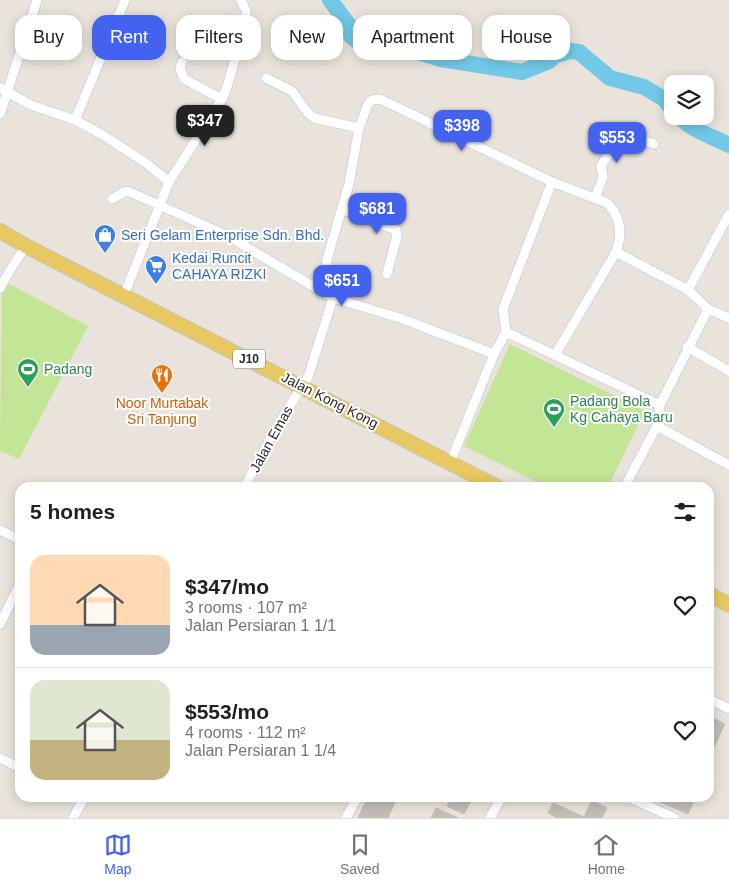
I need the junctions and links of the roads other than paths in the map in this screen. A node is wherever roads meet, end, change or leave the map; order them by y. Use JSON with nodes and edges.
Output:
{"nodes":[{"id":1,"x":38,"y":0,"type":"edge"},
{"id":2,"x":125,"y":0,"type":"edge"},
{"id":3,"x":240,"y":0,"type":"edge"},
{"id":4,"x":182,"y":62,"type":"dead end"},
{"id":5,"x":266,"y":78,"type":"dead end"},
{"id":6,"x":3,"y":90,"type":"edge"},
{"id":7,"x":222,"y":99,"type":"junction"},
{"id":8,"x":0,"y":114,"type":"edge"},
{"id":9,"x":75,"y":120,"type":"junction"},
{"id":10,"x":359,"y":128,"type":"junction"},
{"id":11,"x":654,"y":144,"type":"dead end"},
{"id":12,"x":169,"y":182,"type":"junction"},
{"id":13,"x":552,"y":182,"type":"junction"},
{"id":14,"x":595,"y":198,"type":"junction"},
{"id":15,"x":112,"y":200,"type":"dead end"},
{"id":16,"x":160,"y":207,"type":"junction"},
{"id":17,"x":342,"y":209,"type":"junction"},
{"id":18,"x":729,"y":214,"type":"edge"},
{"id":19,"x":0,"y":231,"type":"edge"},
{"id":20,"x":26,"y":246,"type":"junction"},
{"id":21,"x":616,"y":252,"type":"junction"},
{"id":22,"x":387,"y":274,"type":"dead end"},
{"id":23,"x":0,"y":288,"type":"edge"},
{"id":24,"x":688,"y":290,"type":"junction"},
{"id":25,"x":124,"y":295,"type":"junction"},
{"id":26,"x":332,"y":298,"type":"junction"},
{"id":27,"x":708,"y":309,"type":"junction"},
{"id":28,"x":729,"y":318,"type":"edge"},
{"id":29,"x":506,"y":332,"type":"junction"},
{"id":30,"x":687,"y":347,"type":"junction"},
{"id":31,"x":494,"y":354,"type":"junction"},
{"id":32,"x":555,"y":355,"type":"junction"},
{"id":33,"x":729,"y":371,"type":"edge"},
{"id":34,"x":302,"y":386,"type":"junction"},
{"id":35,"x":660,"y":405,"type":"junction"},
{"id":36,"x":657,"y":426,"type":"junction"},
{"id":37,"x":450,"y":463,"type":"junction"},
{"id":38,"x":729,"y":465,"type":"edge"},
{"id":39,"x":247,"y":482,"type":"edge"},
{"id":40,"x":487,"y":482,"type":"edge"},
{"id":41,"x":627,"y":482,"type":"edge"},
{"id":42,"x":0,"y":530,"type":"edge"},
{"id":43,"x":15,"y":538,"type":"edge"},
{"id":44,"x":15,"y":594,"type":"edge"},
{"id":45,"x":714,"y":597,"type":"edge"},
{"id":46,"x":729,"y":605,"type":"edge"},
{"id":47,"x":0,"y":624,"type":"edge"},
{"id":48,"x":714,"y":702,"type":"edge"},
{"id":49,"x":729,"y":709,"type":"edge"},
{"id":50,"x":0,"y":758,"type":"edge"},
{"id":51,"x":15,"y":766,"type":"edge"},
{"id":52,"x":81,"y":802,"type":"edge"},
{"id":53,"x":355,"y":802,"type":"edge"},
{"id":54,"x":499,"y":802,"type":"edge"},
{"id":55,"x":639,"y":802,"type":"edge"},
{"id":56,"x":73,"y":818,"type":"edge"},
{"id":57,"x":346,"y":818,"type":"edge"},
{"id":58,"x":490,"y":818,"type":"edge"},
{"id":59,"x":674,"y":818,"type":"edge"}],
"edges":[{"from":1,"to":6,"type":"street"},
{"from":2,"to":9,"type":"street"},
{"from":3,"to":7,"type":"street"},
{"from":4,"to":7,"type":"street"},
{"from":5,"to":10,"type":"street"},
{"from":6,"to":8,"type":"street"},
{"from":6,"to":9,"type":"street"},
{"from":7,"to":12,"type":"street"},
{"from":9,"to":12,"type":"street"},
{"from":10,"to":13,"type":"street"},
{"from":10,"to":17,"type":"street"},
{"from":11,"to":14,"type":"street"},
{"from":12,"to":16,"type":"street"},
{"from":13,"to":14,"type":"street"},
{"from":13,"to":29,"type":"street"},
{"from":14,"to":21,"type":"street"},
{"from":15,"to":16,"type":"street"},
{"from":16,"to":25,"type":"street"},
{"from":16,"to":26,"type":"street"},
{"from":17,"to":22,"type":"street"},
{"from":17,"to":26,"type":"street"},
{"from":18,"to":24,"type":"street"},
{"from":19,"to":20,"type":"main road","name":"Jalan Kong Kong","number":"J10"},
{"from":20,"to":23,"type":"street"},
{"from":20,"to":25,"type":"main road","name":"Jalan Kong Kong","number":"J10"},
{"from":21,"to":24,"type":"street"},
{"from":21,"to":32,"type":"street"},
{"from":24,"to":27,"type":"street"},
{"from":25,"to":34,"type":"main road","name":"Jalan Kong Kong","number":"J10"},
{"from":26,"to":31,"type":"street"},
{"from":26,"to":34,"type":"street","name":"Jalan Emas"},
{"from":27,"to":28,"type":"street"},
{"from":27,"to":30,"type":"street"},
{"from":29,"to":31,"type":"street"},
{"from":29,"to":32,"type":"street"},
{"from":30,"to":33,"type":"street"},
{"from":30,"to":35,"type":"street"},
{"from":31,"to":37,"type":"street"},
{"from":32,"to":35,"type":"street"},
{"from":34,"to":37,"type":"main road","name":"Jalan Kong Kong","number":"J10"},
{"from":34,"to":39,"type":"street","name":"Jalan Emas"},
{"from":35,"to":36,"type":"street"},
{"from":36,"to":38,"type":"street"},
{"from":36,"to":41,"type":"street"},
{"from":37,"to":40,"type":"main road","name":"Jalan Kong Kong","number":"J10"},
{"from":42,"to":43,"type":"street"},
{"from":44,"to":47,"type":"street"},
{"from":45,"to":46,"type":"main road"},
{"from":48,"to":49,"type":"street"},
{"from":50,"to":51,"type":"street"},
{"from":52,"to":56,"type":"street"},
{"from":53,"to":57,"type":"street"},
{"from":54,"to":58,"type":"street"},
{"from":55,"to":59,"type":"street"}]}
